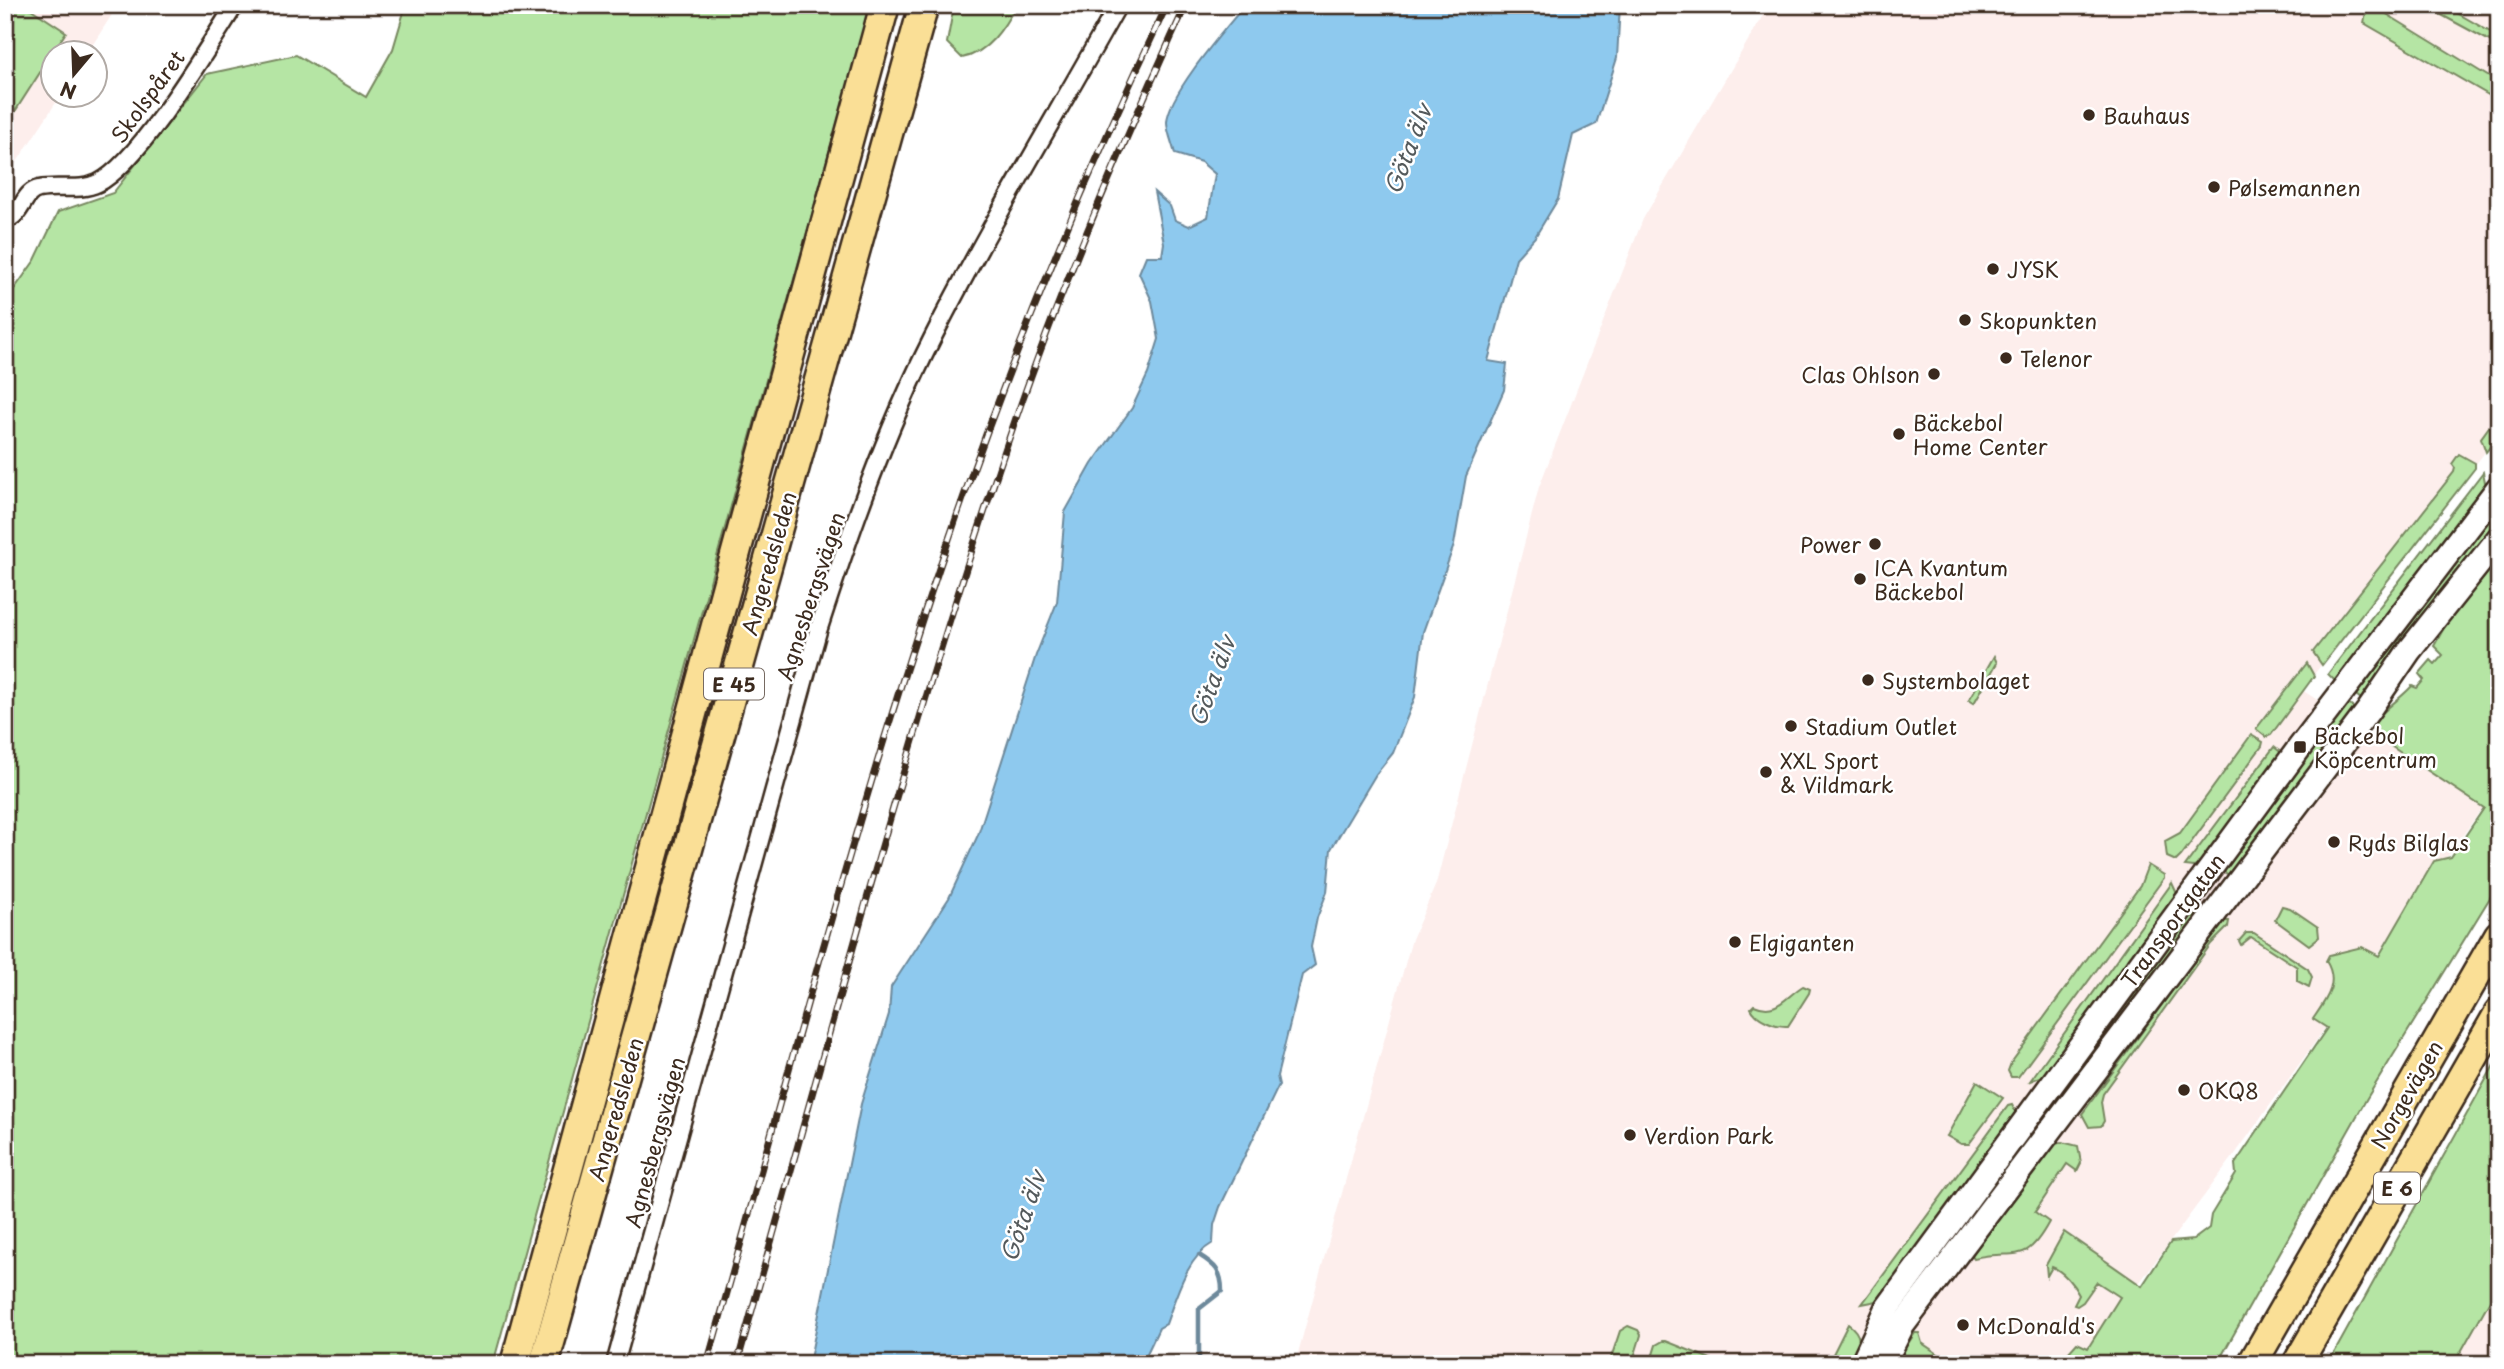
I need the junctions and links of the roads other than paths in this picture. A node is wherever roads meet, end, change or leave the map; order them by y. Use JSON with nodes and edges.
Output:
{"nodes":[{"id":1,"x":235,"y":5,"type":"edge"},
{"id":2,"x":886,"y":5,"type":"edge"},
{"id":3,"x":924,"y":5,"type":"edge"},
{"id":4,"x":1118,"y":5,"type":"edge"},
{"id":5,"x":5,"y":220,"type":"edge"},
{"id":6,"x":2499,"y":487,"type":"edge"},
{"id":7,"x":2499,"y":538,"type":"edge"},
{"id":8,"x":2499,"y":935,"type":"edge"},
{"id":9,"x":2499,"y":1013,"type":"edge"},
{"id":10,"x":515,"y":1364,"type":"edge"},
{"id":11,"x":544,"y":1364,"type":"edge"},
{"id":12,"x":615,"y":1364,"type":"edge"},
{"id":13,"x":1862,"y":1364,"type":"edge"},
{"id":14,"x":1883,"y":1364,"type":"edge"},
{"id":15,"x":2252,"y":1364,"type":"edge"},
{"id":16,"x":2297,"y":1364,"type":"edge"}],
"edges":[{"from":1,"to":5,"type":"street","name":"Skolspåret"},
{"from":2,"to":10,"type":"highway","name":"Angeredsleden","number":"E 45"},
{"from":3,"to":11,"type":"highway","name":"Angeredsleden","number":"E 45"},
{"from":4,"to":12,"type":"street","name":"Agnesbergsvägen"},
{"from":6,"to":13,"type":"street","name":"Transportgatan"},
{"from":7,"to":14,"type":"street","name":"Transportgatan"},
{"from":8,"to":15,"type":"highway","name":"Norgevägen","number":"E 6"},
{"from":9,"to":16,"type":"highway","name":"Norgevägen","number":"E 6"}]}
